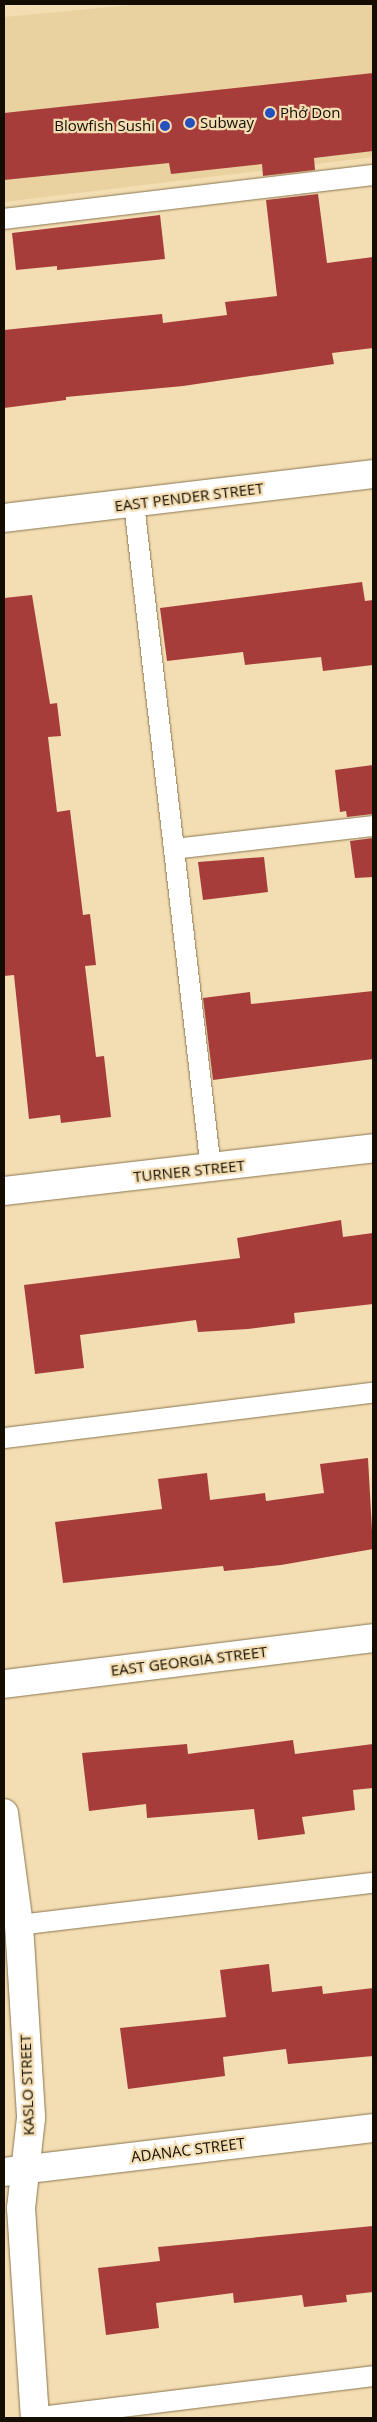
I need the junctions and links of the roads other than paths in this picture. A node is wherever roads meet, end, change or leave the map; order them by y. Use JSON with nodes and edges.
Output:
{"nodes":[{"id":1,"x":373,"y":174,"type":"edge"},
{"id":2,"x":4,"y":219,"type":"edge"},
{"id":3,"x":373,"y":474,"type":"edge"},
{"id":4,"x":134,"y":504,"type":"junction"},
{"id":5,"x":4,"y":518,"type":"edge"},
{"id":6,"x":373,"y":826,"type":"edge"},
{"id":7,"x":174,"y":849,"type":"junction"},
{"id":8,"x":373,"y":1148,"type":"edge"},
{"id":9,"x":211,"y":1169,"type":"junction"},
{"id":10,"x":4,"y":1191,"type":"edge"},
{"id":11,"x":373,"y":1393,"type":"edge"},
{"id":12,"x":4,"y":1438,"type":"edge"},
{"id":13,"x":373,"y":1638,"type":"edge"},
{"id":14,"x":4,"y":1684,"type":"edge"},
{"id":15,"x":4,"y":1813,"type":"edge"},
{"id":16,"x":373,"y":1883,"type":"edge"},
{"id":17,"x":19,"y":1926,"type":"junction"},
{"id":18,"x":373,"y":2128,"type":"edge"},
{"id":19,"x":15,"y":2171,"type":"edge"},
{"id":20,"x":373,"y":2376,"type":"edge"},
{"id":21,"x":34,"y":2418,"type":"edge"}],
"edges":[{"from":1,"to":2,"type":"lane"},
{"from":3,"to":4,"type":"street","name":"EAST PENDER STREET"},
{"from":4,"to":5,"type":"street","name":"EAST PENDER STREET"},
{"from":4,"to":7,"type":"lane"},
{"from":6,"to":7,"type":"lane"},
{"from":7,"to":9,"type":"lane"},
{"from":8,"to":9,"type":"street","name":"TURNER STREET"},
{"from":9,"to":10,"type":"street","name":"TURNER STREET"},
{"from":11,"to":12,"type":"lane"},
{"from":13,"to":14,"type":"street","name":"EAST GEORGIA STREET"},
{"from":15,"to":17,"type":"street","name":"KASLO STREET"},
{"from":16,"to":17,"type":"lane"},
{"from":17,"to":19,"type":"street","name":"KASLO STREET"},
{"from":18,"to":19,"type":"street","name":"ADANAC STREET"},
{"from":19,"to":21,"type":"street","name":"KASLO STREET"},
{"from":20,"to":21,"type":"lane"}]}
